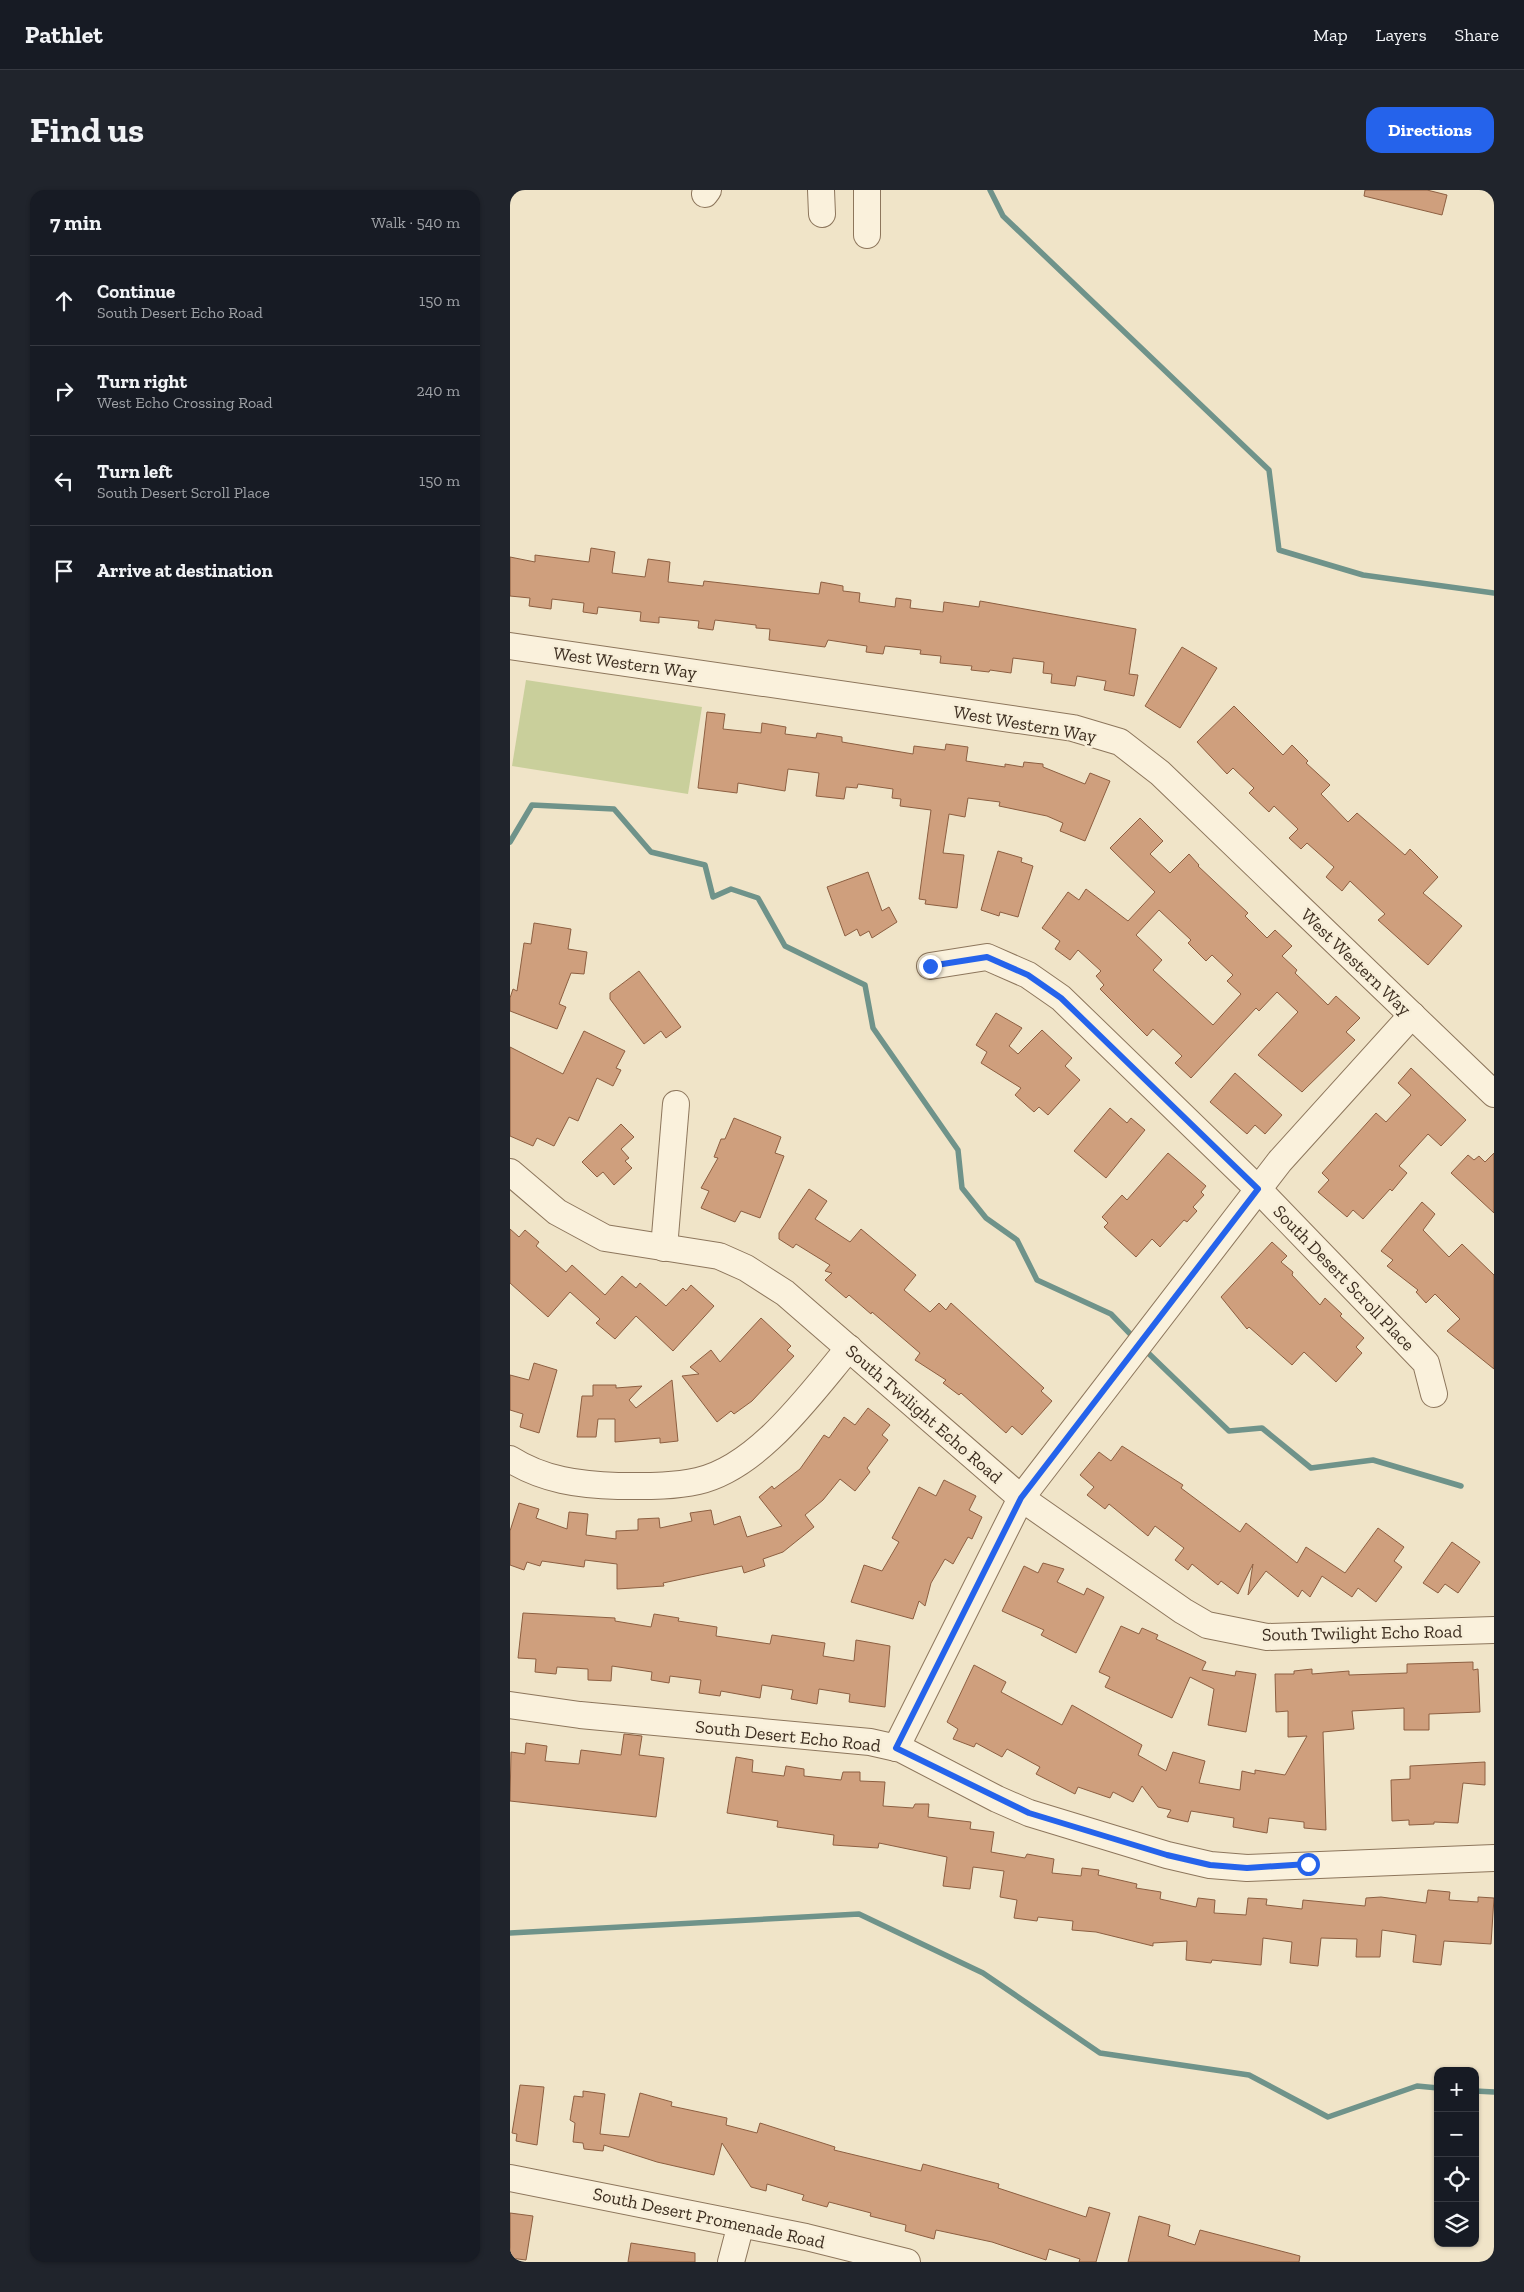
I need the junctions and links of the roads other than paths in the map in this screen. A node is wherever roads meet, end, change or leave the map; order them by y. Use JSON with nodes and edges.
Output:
{"nodes":[{"id":1,"x":867,"y":190,"type":"edge"},
{"id":2,"x":867,"y":235,"type":"dead end"},
{"id":3,"x":510,"y":646,"type":"edge"},
{"id":4,"x":930,"y":966,"type":"dead end"},
{"id":5,"x":1412,"y":1015,"type":"junction"},
{"id":6,"x":1494,"y":1094,"type":"edge"},
{"id":7,"x":676,"y":1104,"type":"dead end"},
{"id":8,"x":510,"y":1172,"type":"edge"},
{"id":9,"x":1258,"y":1189,"type":"junction"},
{"id":10,"x":664,"y":1248,"type":"junction"},
{"id":11,"x":849,"y":1348,"type":"junction"},
{"id":12,"x":1434,"y":1394,"type":"dead end"},
{"id":13,"x":510,"y":1459,"type":"edge"},
{"id":14,"x":1021,"y":1498,"type":"junction"},
{"id":15,"x":1494,"y":1630,"type":"edge"},
{"id":16,"x":510,"y":1705,"type":"edge"},
{"id":17,"x":896,"y":1748,"type":"junction"},
{"id":18,"x":1494,"y":1858,"type":"edge"},
{"id":19,"x":510,"y":2178,"type":"edge"},
{"id":20,"x":741,"y":2224,"type":"junction"},
{"id":21,"x":731,"y":2262,"type":"edge"},
{"id":22,"x":907,"y":2262,"type":"edge"}],
"edges":[{"from":1,"to":2,"type":"street"},
{"from":3,"to":5,"type":"street","name":"West Western Way"},
{"from":4,"to":9,"type":"street","name":"South Desert Scroll Place"},
{"from":5,"to":6,"type":"street","name":"West Western Way"},
{"from":5,"to":9,"type":"street"},
{"from":7,"to":10,"type":"street"},
{"from":8,"to":10,"type":"street","name":"South Twilight Echo Road"},
{"from":9,"to":12,"type":"street","name":"South Desert Scroll Place"},
{"from":9,"to":14,"type":"street"},
{"from":10,"to":11,"type":"street","name":"South Twilight Echo Road"},
{"from":11,"to":13,"type":"street"},
{"from":11,"to":14,"type":"street","name":"South Twilight Echo Road"},
{"from":14,"to":15,"type":"street","name":"South Twilight Echo Road"},
{"from":14,"to":17,"type":"street"},
{"from":16,"to":17,"type":"street","name":"South Desert Echo Road"},
{"from":17,"to":18,"type":"street","name":"South Desert Echo Road"},
{"from":19,"to":20,"type":"street","name":"South Desert Promenade Road"},
{"from":20,"to":21,"type":"street"},
{"from":20,"to":22,"type":"street","name":"South Desert Promenade Road"}]}
